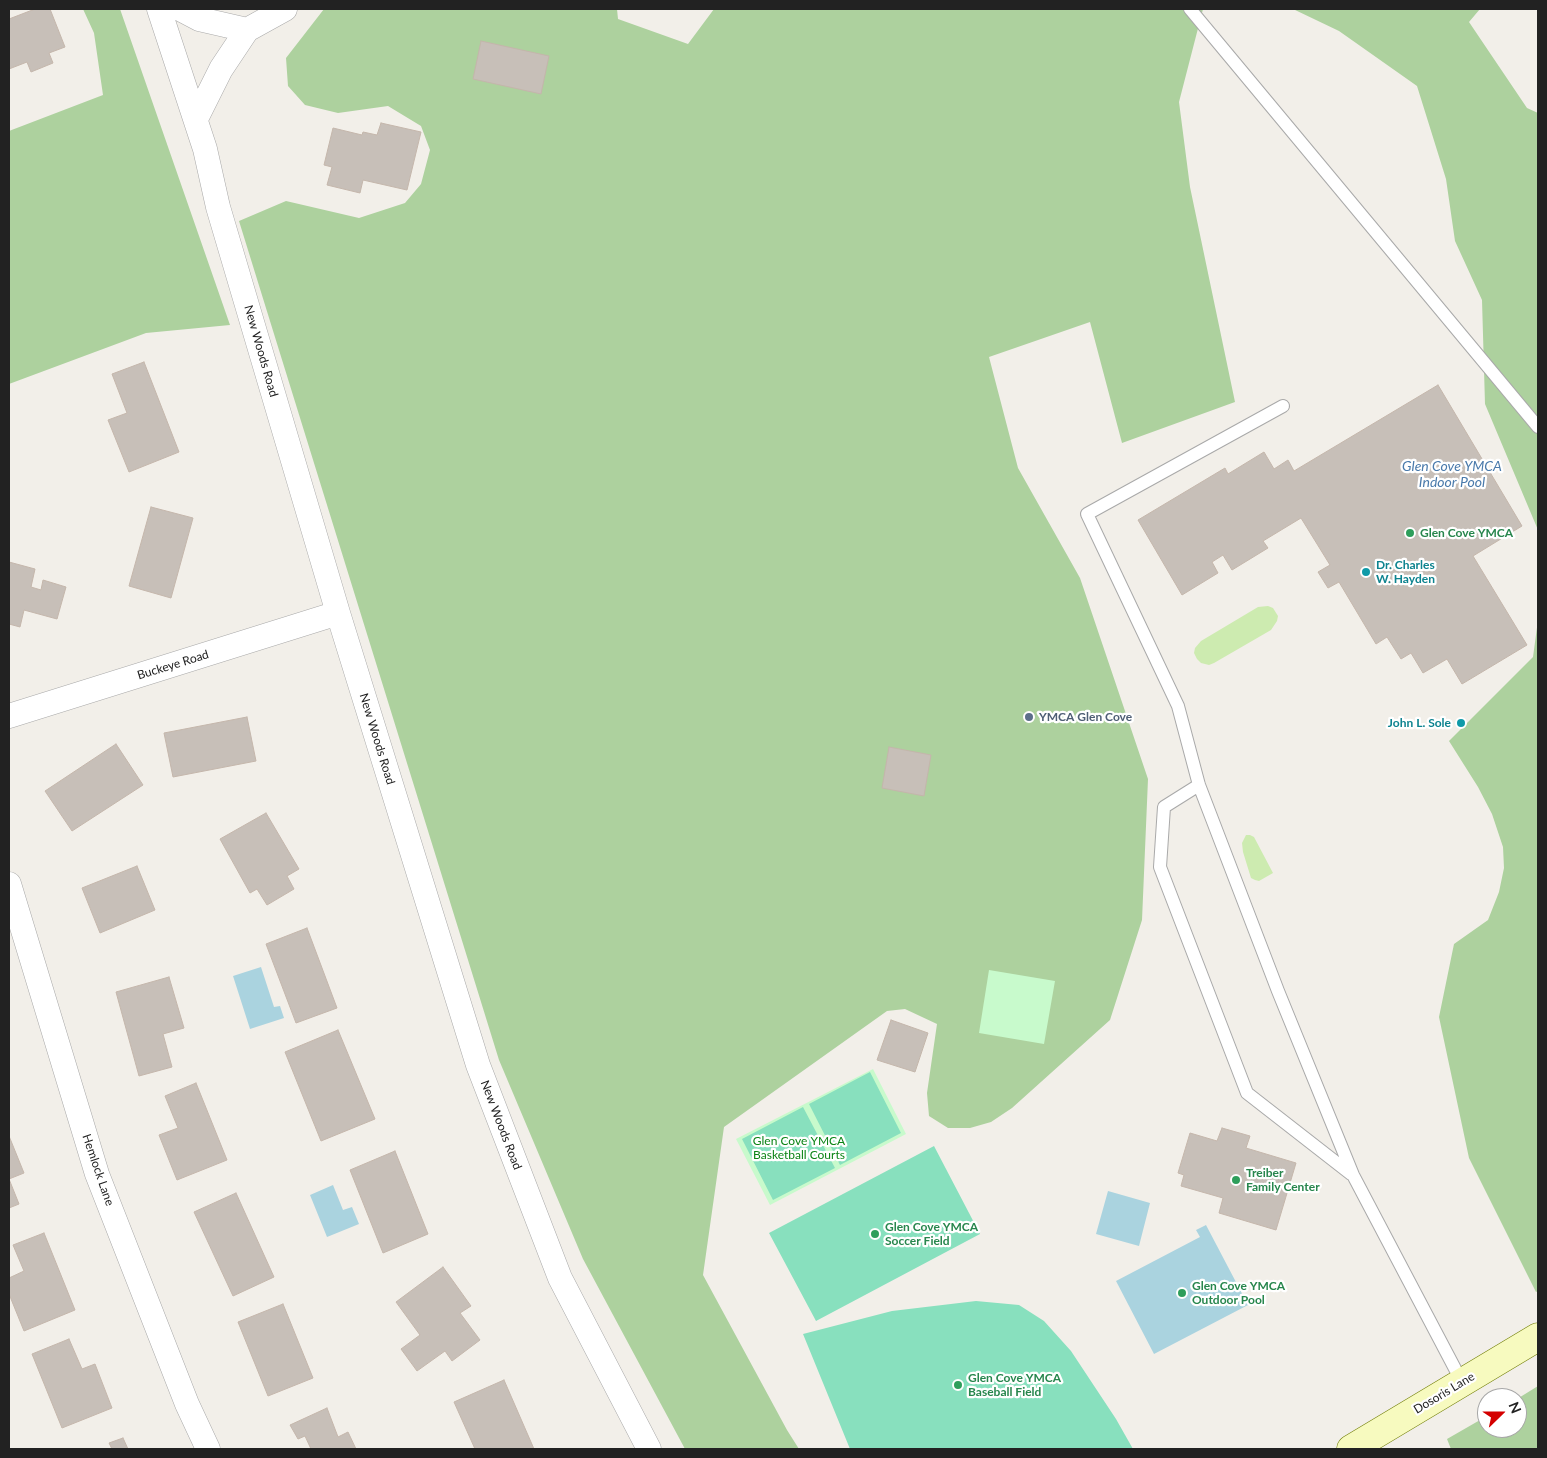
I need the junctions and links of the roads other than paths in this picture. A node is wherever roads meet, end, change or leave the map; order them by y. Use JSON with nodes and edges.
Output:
{"nodes":[{"id":1,"x":159,"y":9,"type":"edge"},
{"id":2,"x":180,"y":9,"type":"edge"},
{"id":3,"x":285,"y":9,"type":"edge"},
{"id":4,"x":1190,"y":9,"type":"edge"},
{"id":5,"x":247,"y":30,"type":"junction"},
{"id":6,"x":196,"y":119,"type":"junction"},
{"id":7,"x":1283,"y":406,"type":"dead end"},
{"id":8,"x":1538,"y":427,"type":"edge"},
{"id":9,"x":338,"y":613,"type":"junction"},
{"id":10,"x":9,"y":716,"type":"edge"},
{"id":11,"x":1200,"y":785,"type":"junction"},
{"id":12,"x":9,"y":884,"type":"edge"},
{"id":13,"x":1353,"y":1175,"type":"junction"},
{"id":14,"x":1538,"y":1337,"type":"edge"},
{"id":15,"x":1462,"y":1382,"type":"junction"},
{"id":16,"x":208,"y":1449,"type":"edge"},
{"id":17,"x":649,"y":1449,"type":"edge"},
{"id":18,"x":1351,"y":1449,"type":"edge"}],
"edges":[{"from":1,"to":6,"type":"street","name":"New Woods Road"},
{"from":2,"to":5,"type":"street"},
{"from":3,"to":5,"type":"street"},
{"from":4,"to":8,"type":"lane"},
{"from":5,"to":6,"type":"street"},
{"from":6,"to":9,"type":"street","name":"New Woods Road"},
{"from":7,"to":11,"type":"lane"},
{"from":9,"to":10,"type":"street","name":"Buckeye Road"},
{"from":9,"to":17,"type":"street","name":"New Woods Road"},
{"from":11,"to":13,"type":"lane"},
{"from":11,"to":13,"type":"lane"},
{"from":12,"to":16,"type":"street","name":"Hemlock Lane"},
{"from":13,"to":15,"type":"lane"},
{"from":14,"to":15,"type":"street","name":"Dosoris Lane"},
{"from":15,"to":18,"type":"street","name":"Dosoris Lane"}]}
